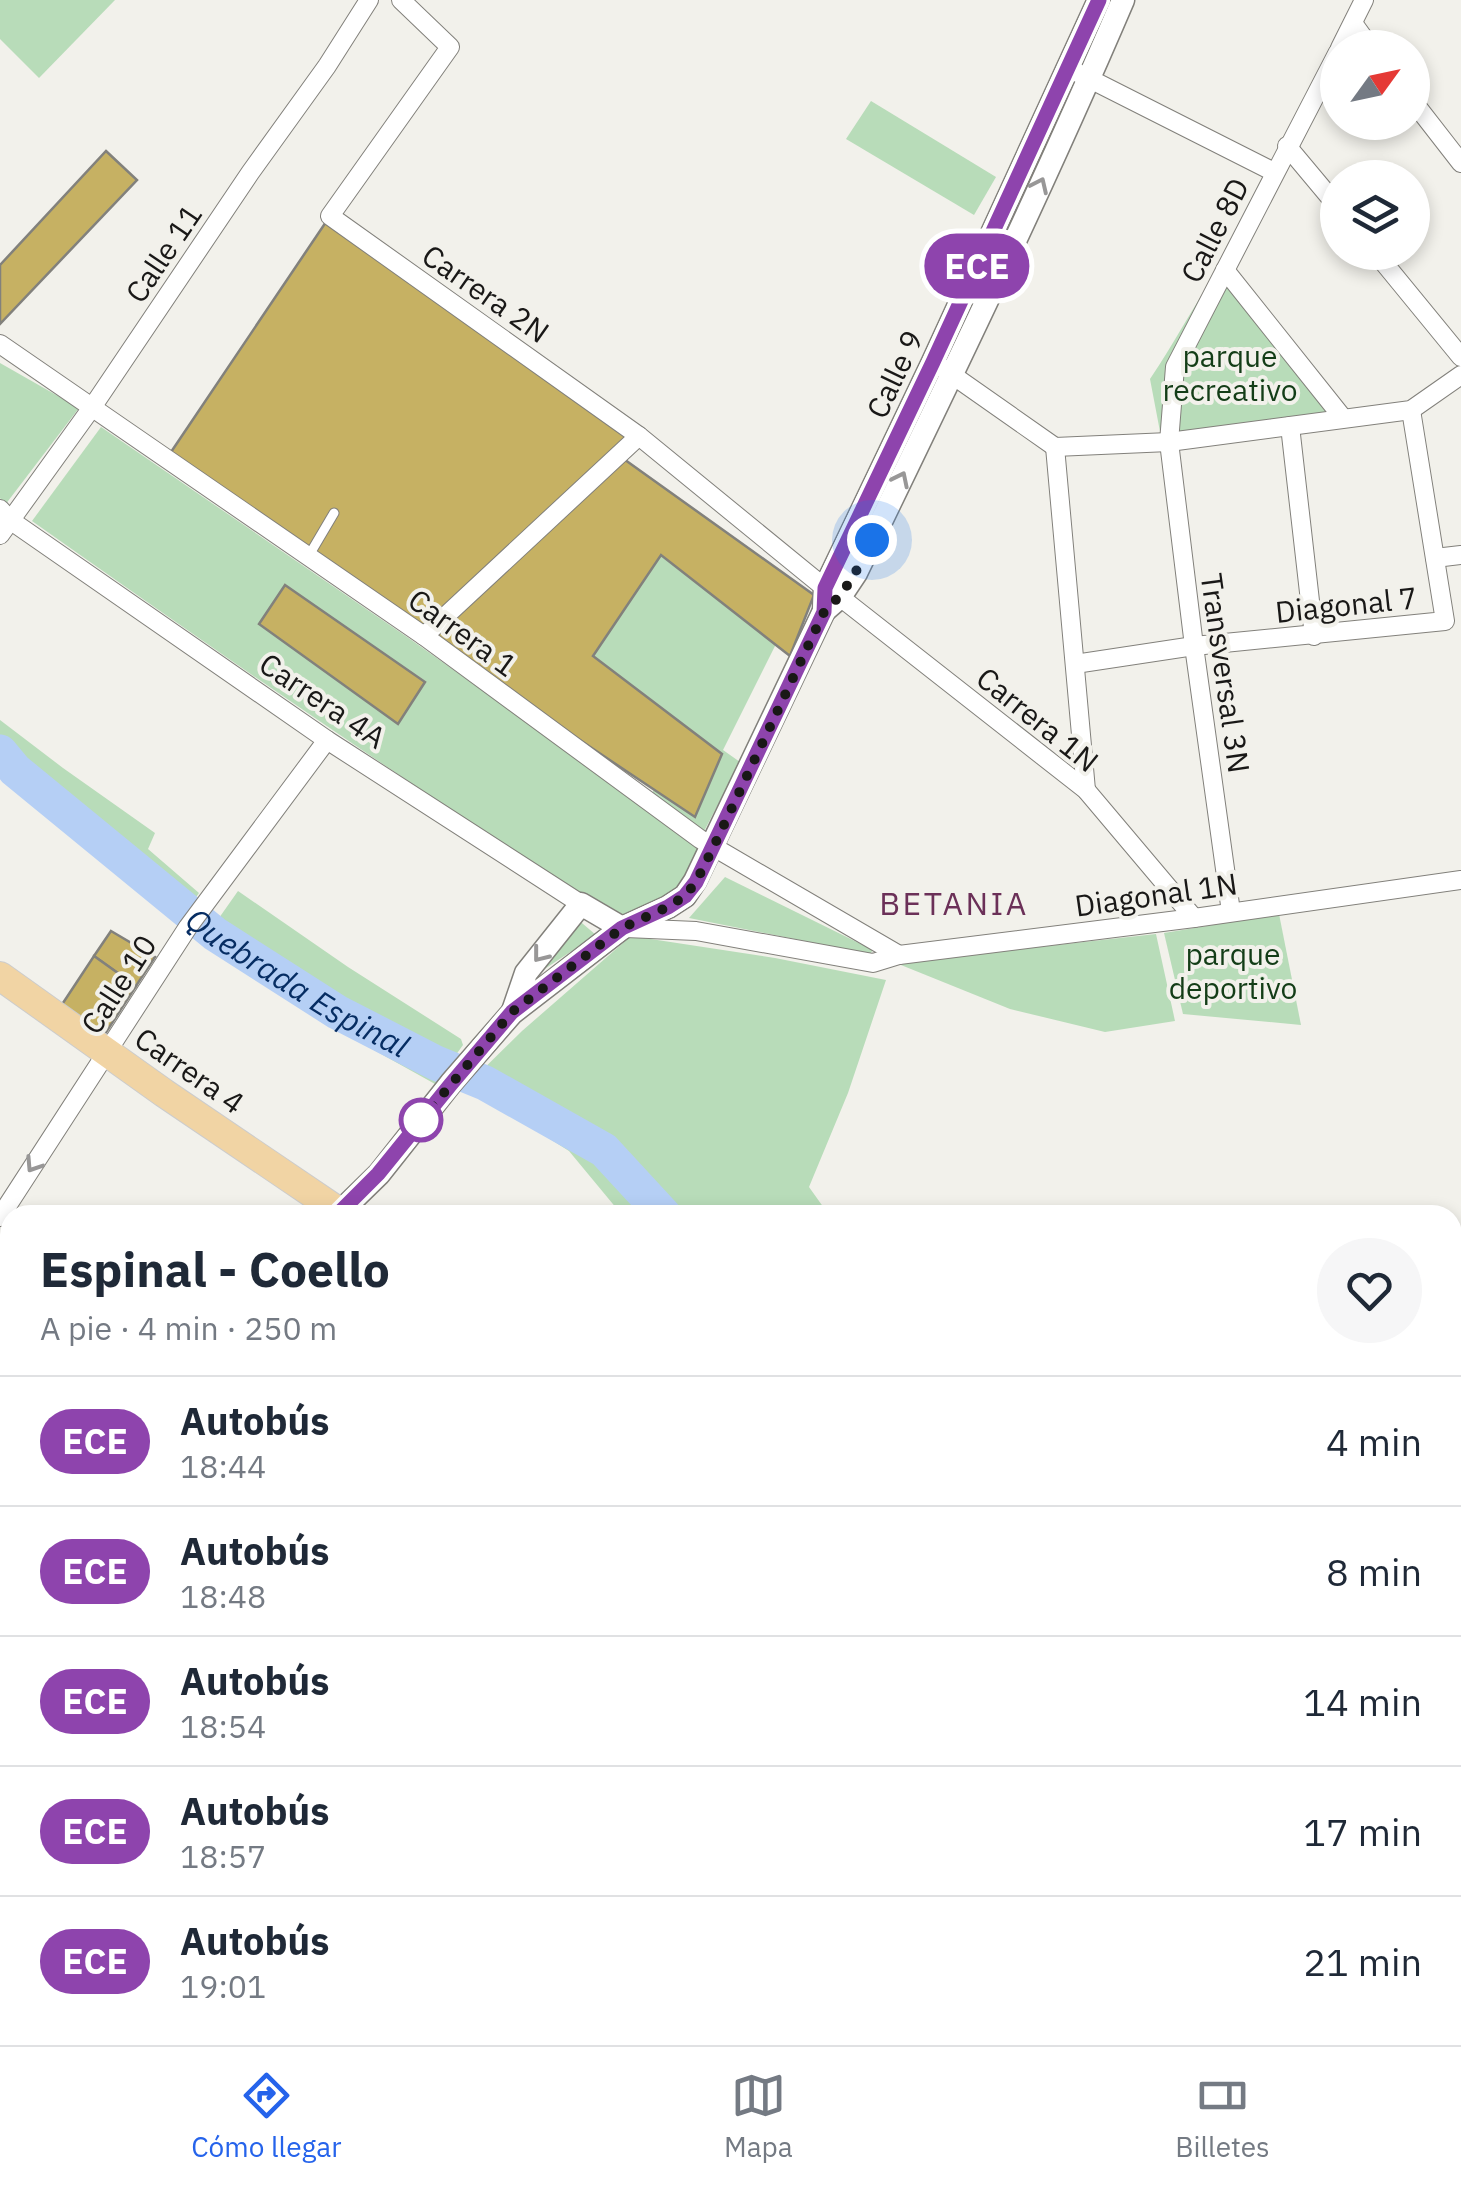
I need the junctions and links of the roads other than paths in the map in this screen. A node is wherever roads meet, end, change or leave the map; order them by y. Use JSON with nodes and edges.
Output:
{"nodes":[{"id":1,"x":370,"y":0,"type":"edge"},
{"id":2,"x":402,"y":0,"type":"edge"},
{"id":3,"x":1099,"y":0,"type":"edge"},
{"id":4,"x":1123,"y":0,"type":"edge"},
{"id":5,"x":1364,"y":0,"type":"edge"},
{"id":6,"x":1352,"y":23,"type":"junction"},
{"id":7,"x":1349,"y":30,"type":"edge"},
{"id":8,"x":1358,"y":30,"type":"edge"},
{"id":9,"x":1079,"y":73,"type":"junction"},
{"id":10,"x":1320,"y":85,"type":"edge"},
{"id":11,"x":1430,"y":123,"type":"edge"},
{"id":12,"x":1461,"y":128,"type":"edge"},
{"id":13,"x":1444,"y":141,"type":"junction"},
{"id":14,"x":1287,"y":146,"type":"junction"},
{"id":15,"x":1461,"y":163,"type":"edge"},
{"id":16,"x":1274,"y":172,"type":"junction"},
{"id":17,"x":1320,"y":186,"type":"edge"},
{"id":18,"x":1226,"y":270,"type":"junction"},
{"id":19,"x":1390,"y":270,"type":"edge"},
{"id":20,"x":0,"y":344,"type":"edge"},
{"id":21,"x":1461,"y":358,"type":"edge"},
{"id":22,"x":943,"y":368,"type":"junction"},
{"id":23,"x":1461,"y":375,"type":"edge"},
{"id":24,"x":93,"y":406,"type":"junction"},
{"id":25,"x":1411,"y":410,"type":"junction"},
{"id":26,"x":1343,"y":418,"type":"junction"},
{"id":27,"x":1290,"y":426,"type":"junction"},
{"id":28,"x":640,"y":436,"type":"junction"},
{"id":29,"x":1169,"y":442,"type":"junction"},
{"id":30,"x":1056,"y":447,"type":"junction"},
{"id":31,"x":334,"y":513,"type":"dead end"},
{"id":32,"x":4,"y":521,"type":"edge"},
{"id":33,"x":1461,"y":554,"type":"edge"},
{"id":34,"x":308,"y":557,"type":"junction"},
{"id":35,"x":1435,"y":558,"type":"junction"},
{"id":36,"x":830,"y":599,"type":"junction"},
{"id":37,"x":424,"y":636,"type":"junction"},
{"id":38,"x":1314,"y":636,"type":"junction"},
{"id":39,"x":1194,"y":646,"type":"junction"},
{"id":40,"x":1074,"y":664,"type":"junction"},
{"id":41,"x":327,"y":740,"type":"junction"},
{"id":42,"x":1086,"y":790,"type":"junction"},
{"id":43,"x":714,"y":846,"type":"junction"},
{"id":44,"x":1461,"y":880,"type":"edge"},
{"id":45,"x":581,"y":904,"type":"junction"},
{"id":46,"x":1231,"y":912,"type":"junction"},
{"id":47,"x":1194,"y":918,"type":"junction"},
{"id":48,"x":622,"y":928,"type":"junction"},
{"id":49,"x":898,"y":955,"type":"junction"},
{"id":50,"x":0,"y":976,"type":"edge"},
{"id":51,"x":512,"y":1012,"type":"junction"},
{"id":52,"x":106,"y":1051,"type":"junction"},
{"id":53,"x":8,"y":1205,"type":"edge"},
{"id":54,"x":327,"y":1205,"type":"edge"},
{"id":55,"x":349,"y":1205,"type":"edge"}],
"edges":[{"from":1,"to":24,"type":"street","name":"Calle 11"},
{"from":2,"to":28,"type":"street","name":"Carrera 2N"},
{"from":3,"to":9,"type":"street","name":"Calle 9"},
{"from":4,"to":9,"type":"street","name":"Calle 9"},
{"from":5,"to":6,"type":"street","name":"Calle 8D"},
{"from":6,"to":7,"type":"street","name":"Calle 8D"},
{"from":6,"to":8,"type":"street"},
{"from":9,"to":16,"type":"street"},
{"from":9,"to":22,"type":"street","name":"Calle 9"},
{"from":10,"to":14,"type":"street","name":"Calle 8D"},
{"from":11,"to":13,"type":"street"},
{"from":12,"to":13,"type":"street"},
{"from":13,"to":15,"type":"street"},
{"from":14,"to":16,"type":"street","name":"Calle 8D"},
{"from":14,"to":17,"type":"street"},
{"from":16,"to":18,"type":"street","name":"Calle 8D"},
{"from":18,"to":26,"type":"street"},
{"from":18,"to":29,"type":"street","name":"Calle 8D"},
{"from":19,"to":21,"type":"street"},
{"from":20,"to":24,"type":"street","name":"Carrera 1"},
{"from":22,"to":30,"type":"street"},
{"from":22,"to":36,"type":"street","name":"Calle 9"},
{"from":23,"to":25,"type":"street"},
{"from":24,"to":32,"type":"street","name":"Calle 11"},
{"from":24,"to":34,"type":"street","name":"Carrera 1"},
{"from":25,"to":26,"type":"street"},
{"from":25,"to":35,"type":"street"},
{"from":26,"to":27,"type":"street"},
{"from":27,"to":29,"type":"street"},
{"from":27,"to":38,"type":"street"},
{"from":28,"to":36,"type":"street","name":"Carrera 2N"},
{"from":28,"to":37,"type":"street"},
{"from":29,"to":30,"type":"street"},
{"from":29,"to":39,"type":"street","name":"Transversal 3N"},
{"from":30,"to":40,"type":"street"},
{"from":31,"to":34,"type":"lane"},
{"from":32,"to":41,"type":"street","name":"Carrera 4A"},
{"from":33,"to":35,"type":"street"},
{"from":34,"to":37,"type":"street","name":"Carrera 1"},
{"from":35,"to":38,"type":"street","name":"Diagonal 7"},
{"from":36,"to":42,"type":"street","name":"Carrera 1N"},
{"from":36,"to":43,"type":"street","name":"Calle 9"},
{"from":37,"to":43,"type":"street","name":"Carrera 1"},
{"from":38,"to":39,"type":"street","name":"Diagonal 7"},
{"from":39,"to":40,"type":"street","name":"Diagonal 7"},
{"from":39,"to":46,"type":"street","name":"Transversal 3N"},
{"from":40,"to":42,"type":"street"},
{"from":41,"to":45,"type":"street","name":"Carrera 4A"},
{"from":41,"to":52,"type":"street","name":"Calle 10"},
{"from":42,"to":47,"type":"street","name":"Carrera 1N"},
{"from":43,"to":48,"type":"street","name":"Calle 9"},
{"from":43,"to":49,"type":"street","name":"Carrera 1"},
{"from":44,"to":46,"type":"street","name":"Diagonal 1N"},
{"from":45,"to":48,"type":"street","name":"Carrera 4A"},
{"from":45,"to":51,"type":"street","name":"Calle 9","one_way":true},
{"from":46,"to":47,"type":"street","name":"Diagonal 1N"},
{"from":47,"to":49,"type":"street","name":"Diagonal 1N"},
{"from":48,"to":49,"type":"street","name":"Diagonal 1N"},
{"from":48,"to":51,"type":"street","name":"Calle 9"},
{"from":50,"to":52,"type":"main road","name":"Carrera 4"},
{"from":51,"to":55,"type":"street","name":"Calle 9"},
{"from":52,"to":53,"type":"street","name":"Calle 10","one_way":true},
{"from":52,"to":54,"type":"main road","name":"Carrera 4"}]}
